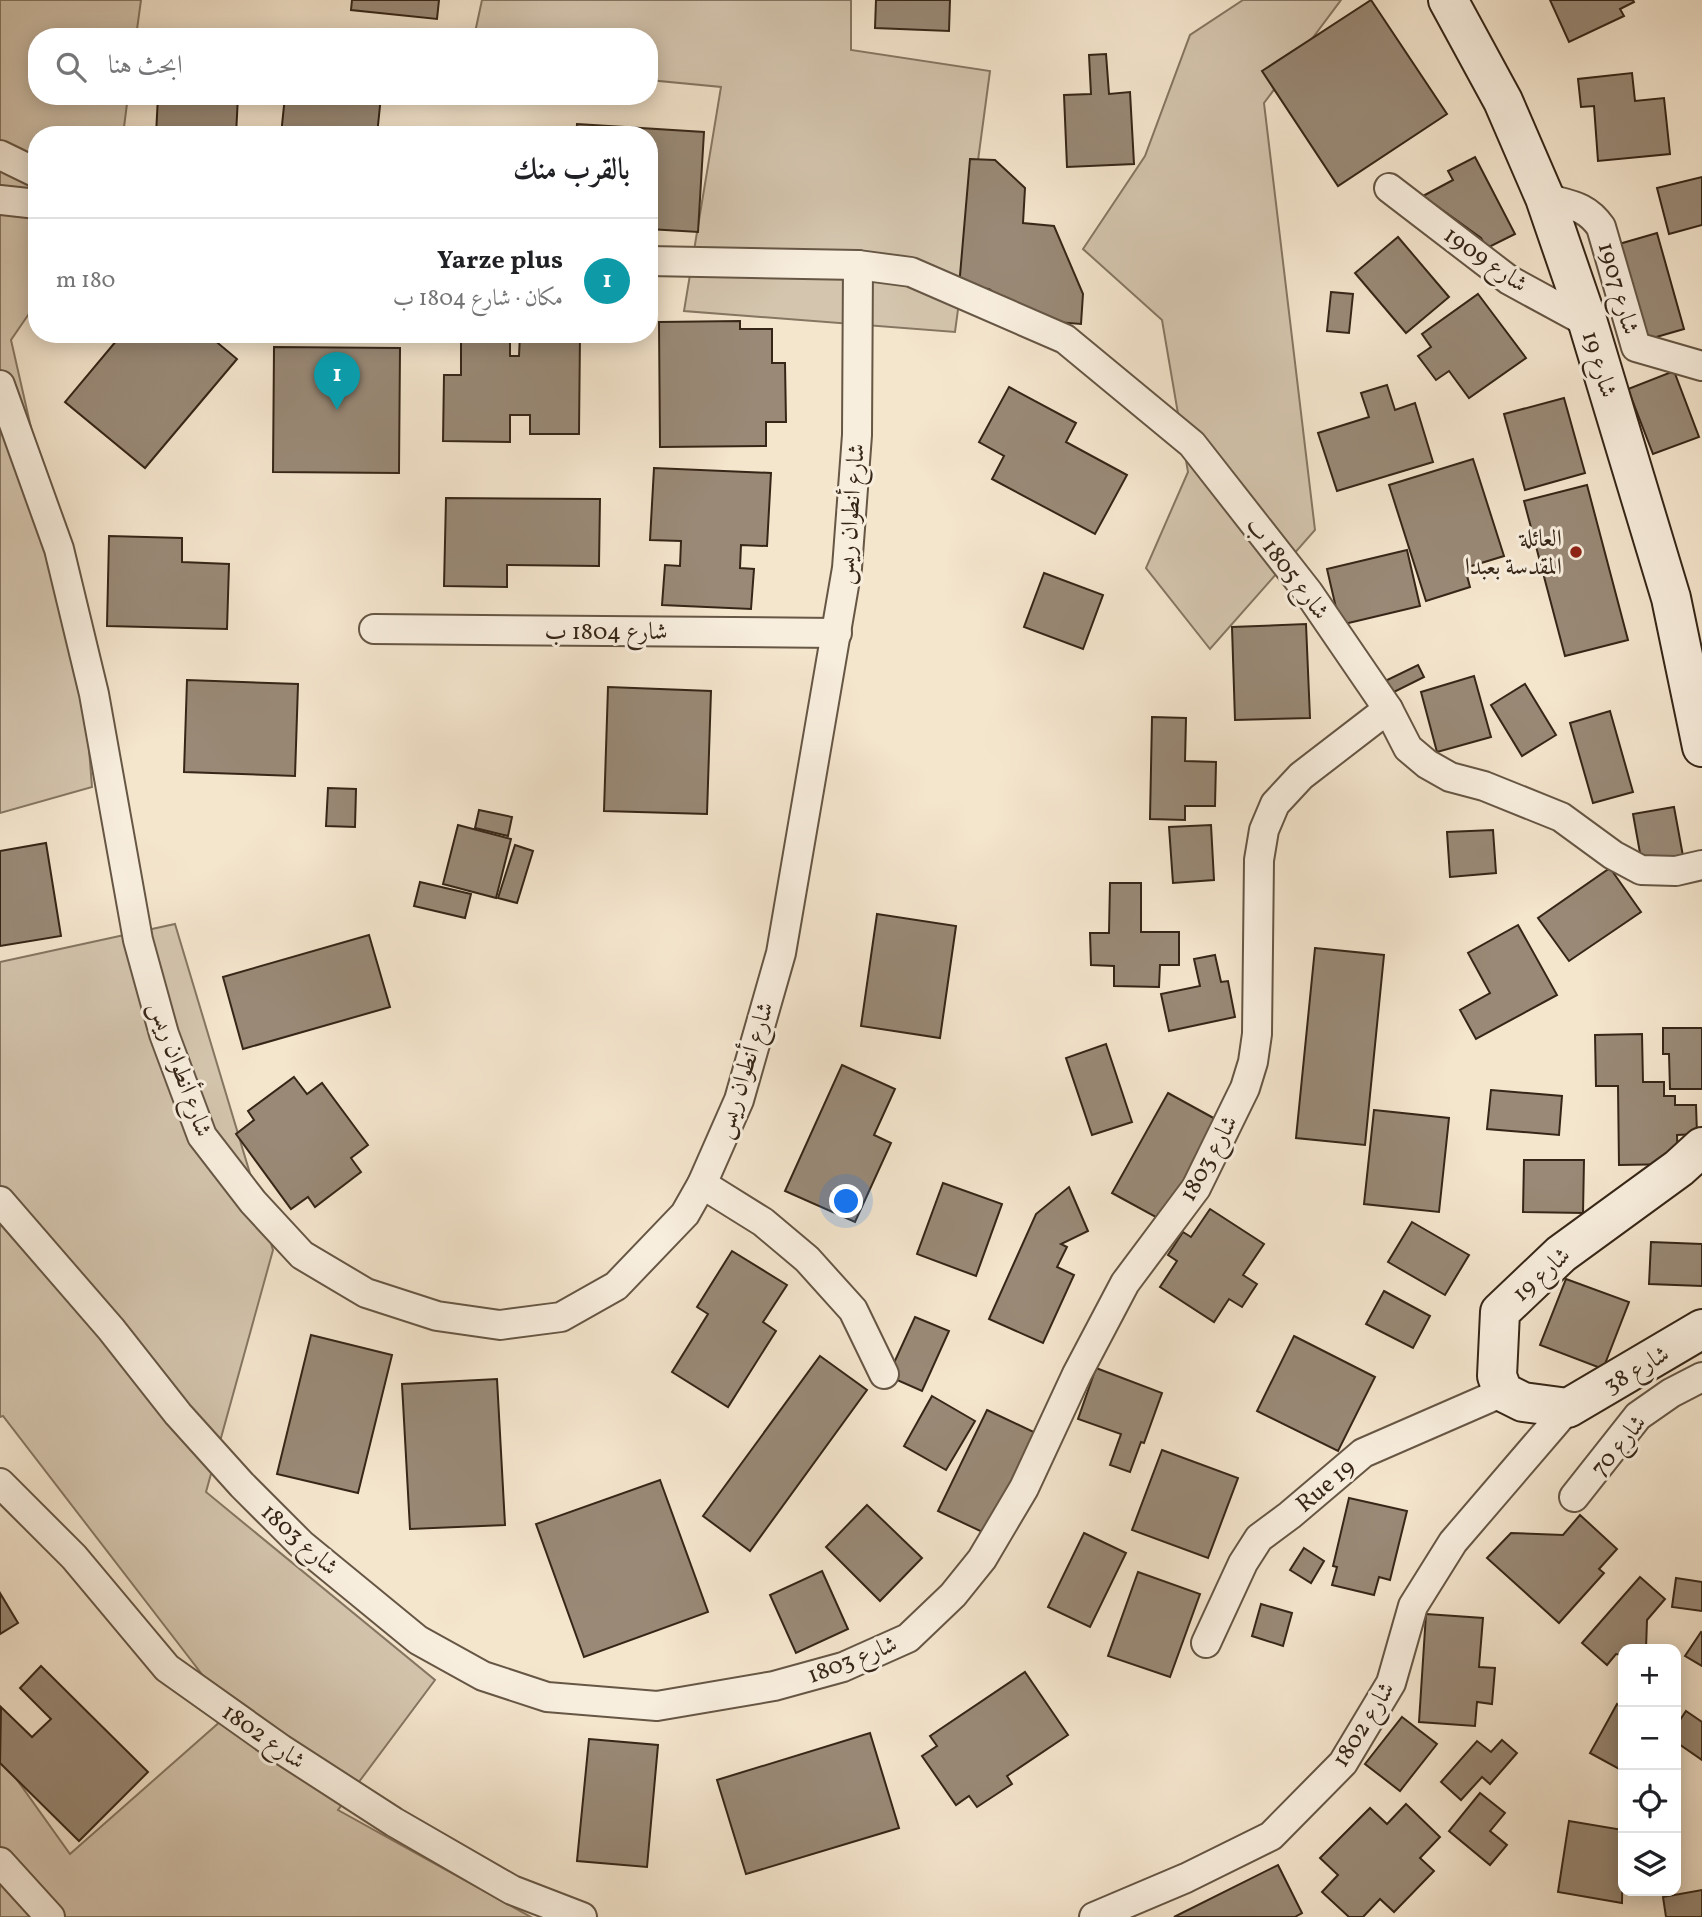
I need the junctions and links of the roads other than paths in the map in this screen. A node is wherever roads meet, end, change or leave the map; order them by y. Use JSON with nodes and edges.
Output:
{"nodes":[{"id":1,"x":1448,"y":0,"type":"edge"},
{"id":2,"x":0,"y":155,"type":"edge"},
{"id":3,"x":28,"y":169,"type":"edge"},
{"id":4,"x":1389,"y":188,"type":"dead end"},
{"id":5,"x":1545,"y":198,"type":"junction"},
{"id":6,"x":0,"y":200,"type":"edge"},
{"id":7,"x":28,"y":203,"type":"edge"},
{"id":8,"x":658,"y":261,"type":"edge"},
{"id":9,"x":858,"y":265,"type":"junction"},
{"id":10,"x":1588,"y":323,"type":"junction"},
{"id":11,"x":1702,"y":366,"type":"edge"},
{"id":12,"x":0,"y":385,"type":"edge"},
{"id":13,"x":1687,"y":606,"type":"edge"},
{"id":14,"x":374,"y":629,"type":"dead end"},
{"id":15,"x":837,"y":633,"type":"junction"},
{"id":16,"x":1388,"y":709,"type":"junction"},
{"id":17,"x":1702,"y":747,"type":"edge"},
{"id":18,"x":1702,"y":865,"type":"edge"},
{"id":19,"x":1702,"y":1147,"type":"edge"},
{"id":20,"x":702,"y":1184,"type":"junction"},
{"id":21,"x":0,"y":1201,"type":"edge"},
{"id":22,"x":1702,"y":1329,"type":"edge"},
{"id":23,"x":884,"y":1374,"type":"dead end"},
{"id":24,"x":1702,"y":1377,"type":"edge"},
{"id":25,"x":1503,"y":1392,"type":"junction"},
{"id":26,"x":1569,"y":1408,"type":"junction"},
{"id":27,"x":0,"y":1483,"type":"edge"},
{"id":28,"x":1574,"y":1497,"type":"dead end"},
{"id":29,"x":1206,"y":1643,"type":"dead end"},
{"id":30,"x":0,"y":1862,"type":"edge"},
{"id":31,"x":50,"y":1917,"type":"edge"},
{"id":32,"x":582,"y":1917,"type":"edge"},
{"id":33,"x":1094,"y":1917,"type":"edge"}],
"edges":[{"from":1,"to":5,"type":"street","name":"شارع 19"},
{"from":2,"to":3,"type":"street"},
{"from":4,"to":10,"type":"street","name":"شارع 1909"},
{"from":5,"to":10,"type":"street","name":"شارع 19"},
{"from":5,"to":11,"type":"street","name":"شارع 1907"},
{"from":6,"to":7,"type":"street"},
{"from":8,"to":9,"type":"street"},
{"from":9,"to":15,"type":"street","name":"شارع أنطوان ريس"},
{"from":9,"to":16,"type":"street","name":"شارع 1805 ب"},
{"from":10,"to":13,"type":"street","name":"شارع 19"},
{"from":12,"to":20,"type":"street","name":"شارع أنطوان ريس"},
{"from":13,"to":17,"type":"street","name":"شارع 19"},
{"from":14,"to":15,"type":"street","name":"شارع 1804 ب"},
{"from":15,"to":20,"type":"street","name":"شارع أنطوان ريس"},
{"from":16,"to":18,"type":"street","name":"شارع 1805 ب"},
{"from":16,"to":21,"type":"street","name":"شارع 1803"},
{"from":19,"to":25,"type":"street","name":"شارع 19"},
{"from":20,"to":23,"type":"street"},
{"from":22,"to":26,"type":"street","name":"شارع 38"},
{"from":24,"to":28,"type":"street","name":"شارع 70"},
{"from":25,"to":26,"type":"street"},
{"from":25,"to":29,"type":"street","name":"Rue 19"},
{"from":26,"to":33,"type":"street","name":"شارع 1802"},
{"from":27,"to":32,"type":"street","name":"شارع 1802"},
{"from":30,"to":31,"type":"street"}]}
